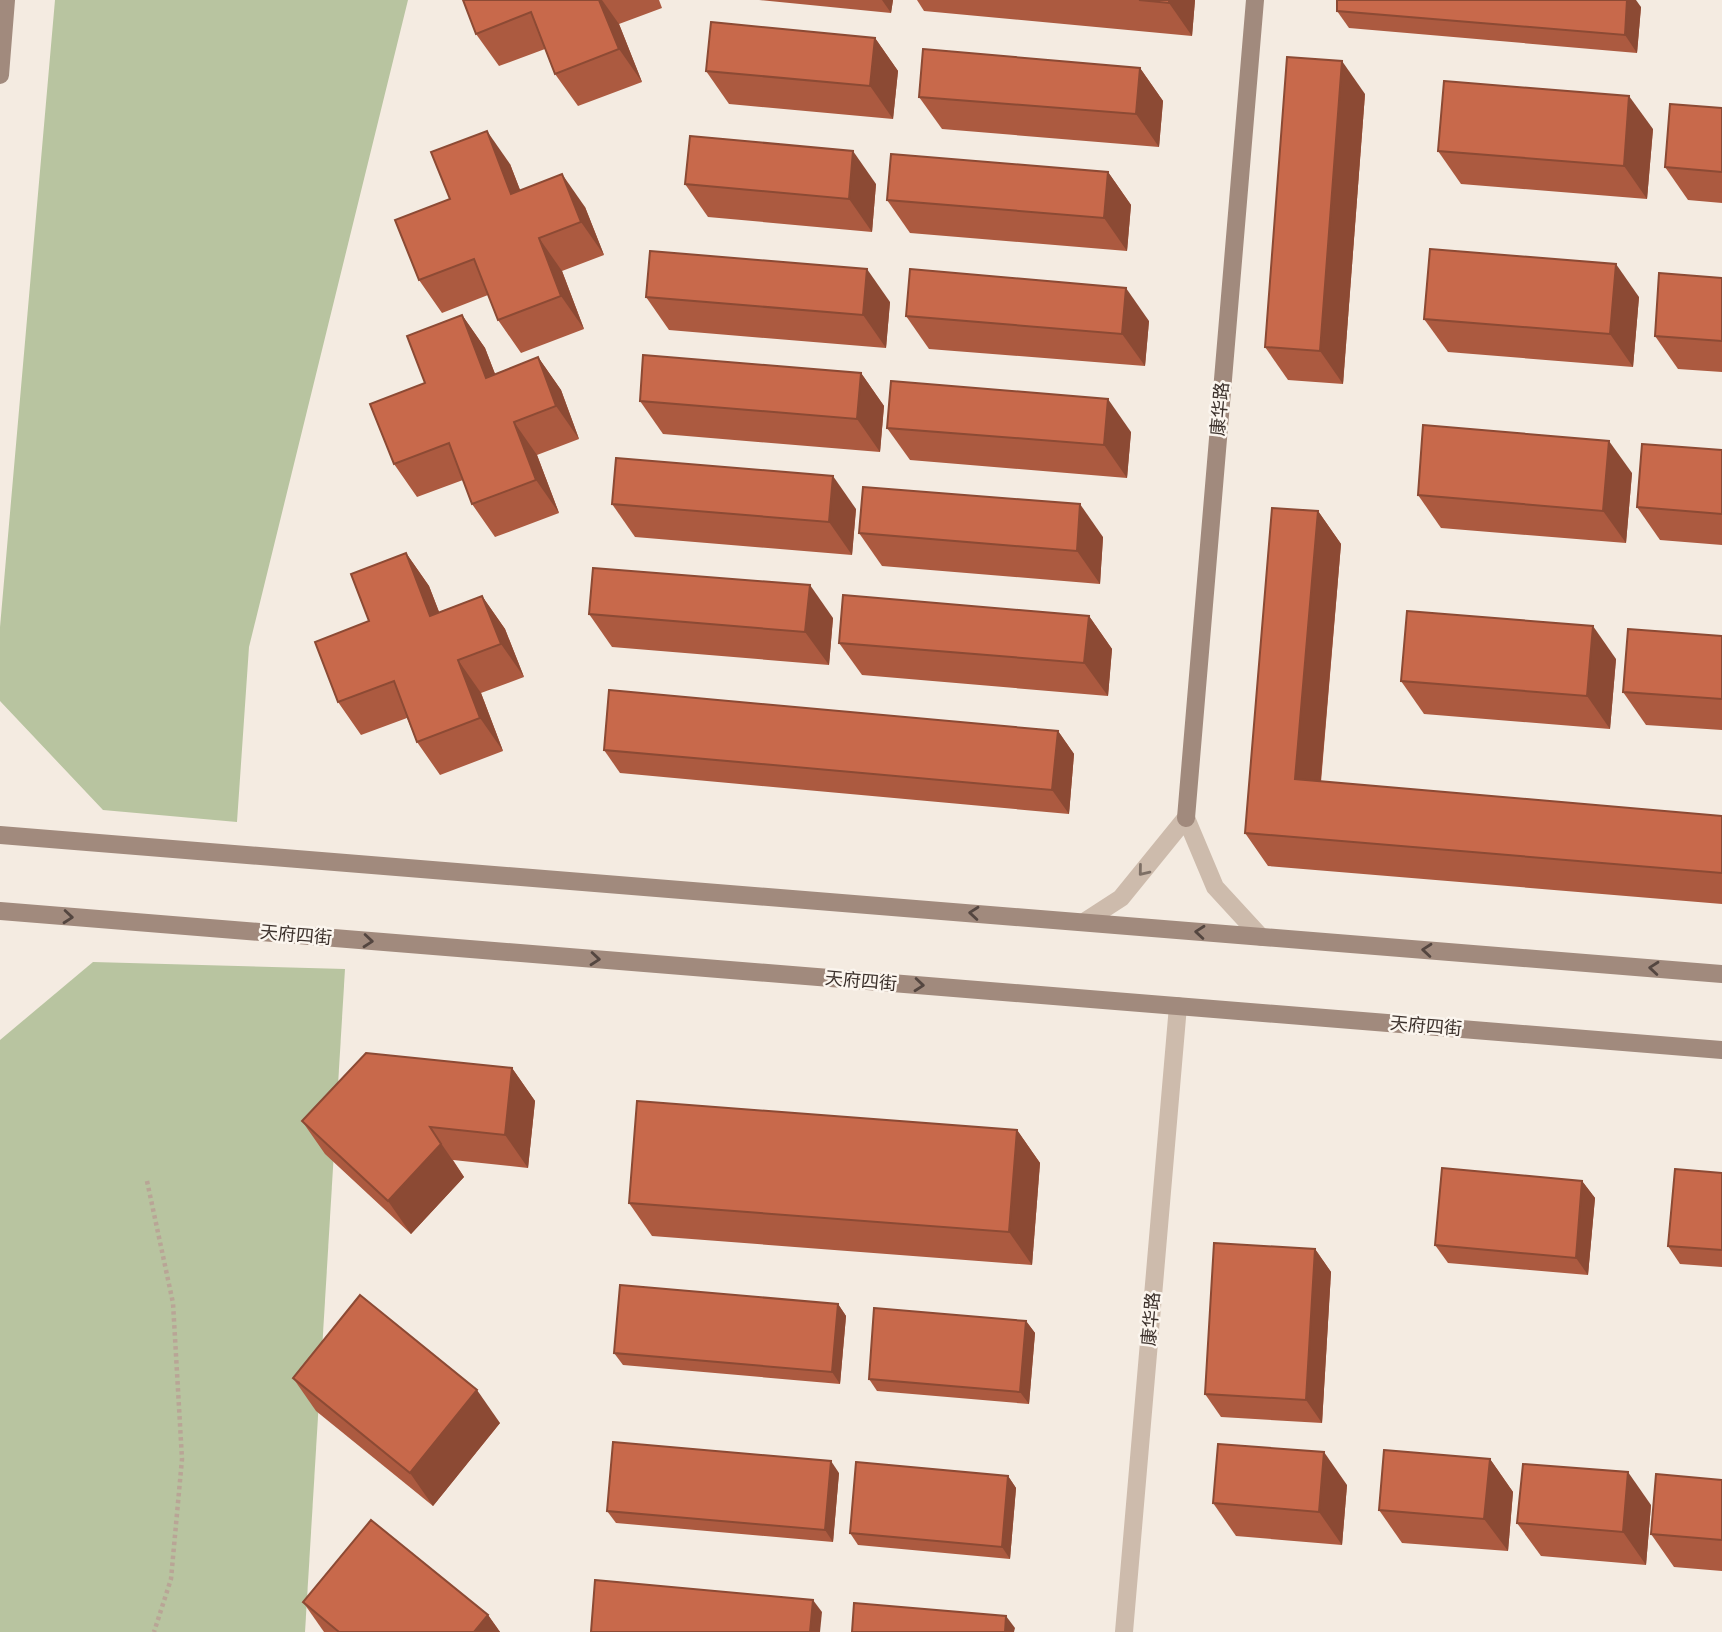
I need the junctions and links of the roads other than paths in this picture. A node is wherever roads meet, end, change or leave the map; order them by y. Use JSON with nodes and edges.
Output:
{"nodes":[{"id":1,"x":6,"y":0,"type":"edge"},
{"id":2,"x":1255,"y":0,"type":"edge"},
{"id":3,"x":0,"y":75,"type":"edge"},
{"id":4,"x":1185,"y":818,"type":"junction"},
{"id":5,"x":0,"y":835,"type":"edge"},
{"id":6,"x":0,"y":911,"type":"edge"},
{"id":7,"x":1084,"y":922,"type":"junction"},
{"id":8,"x":1261,"y":937,"type":"junction"},
{"id":9,"x":1722,"y":974,"type":"edge"},
{"id":10,"x":1178,"y":1006,"type":"junction"},
{"id":11,"x":1722,"y":1050,"type":"edge"},
{"id":12,"x":1125,"y":1632,"type":"edge"}],
"edges":[{"from":1,"to":3,"type":"main road"},
{"from":2,"to":4,"type":"main road","name":"康华路"},
{"from":4,"to":7,"type":"street","one_way":true},
{"from":4,"to":8,"type":"street"},
{"from":7,"to":5,"type":"main road","one_way":true},
{"from":6,"to":10,"type":"main road","name":"天府四街","one_way":true},
{"from":8,"to":7,"type":"main road","one_way":true},
{"from":9,"to":8,"type":"main road","one_way":true},
{"from":10,"to":11,"type":"main road","name":"天府四街"},
{"from":10,"to":12,"type":"street","name":"康华路"}]}
